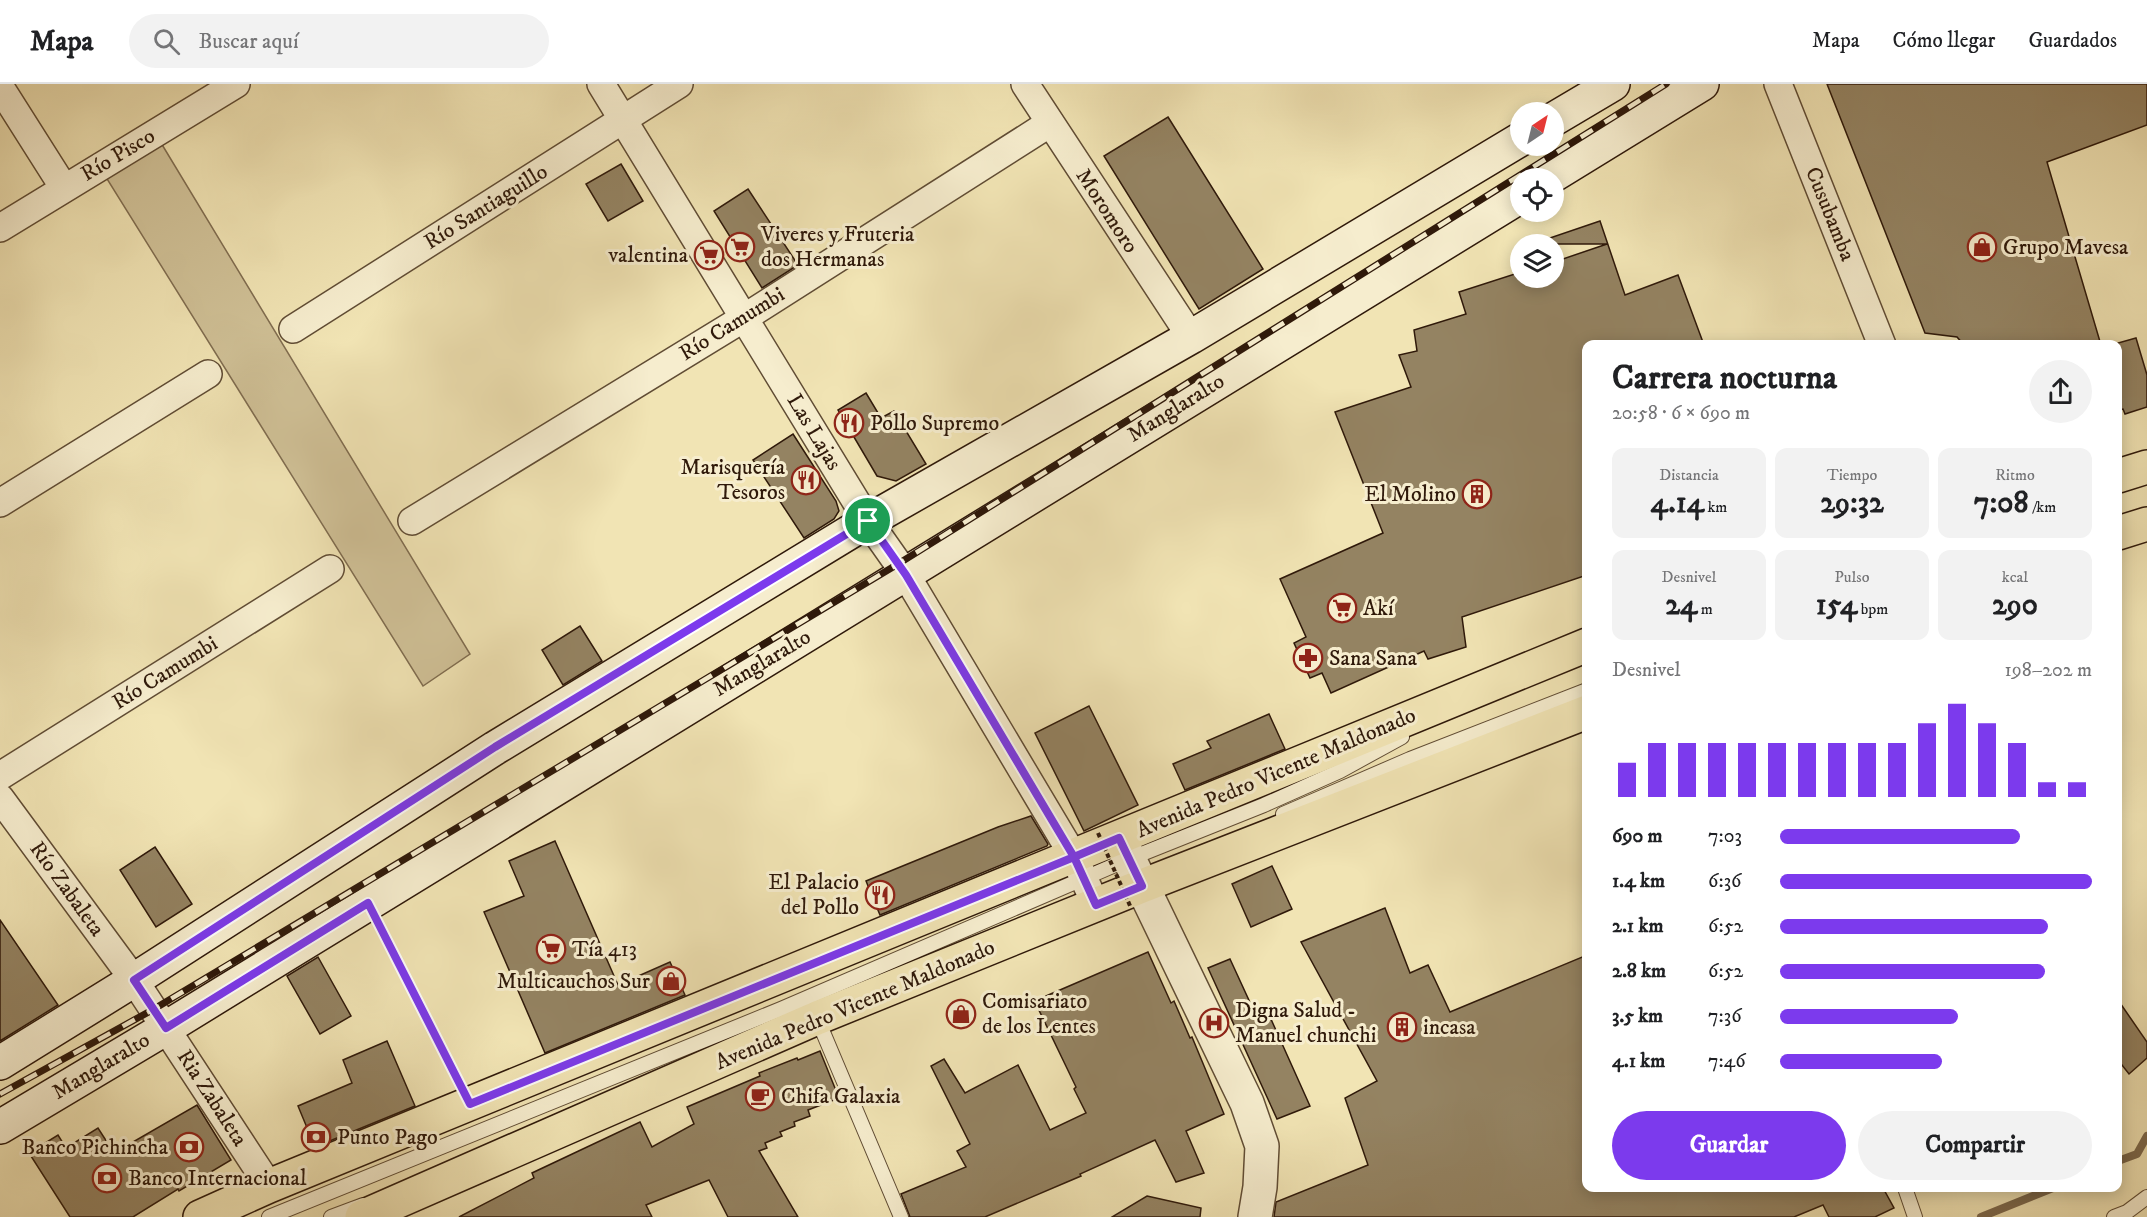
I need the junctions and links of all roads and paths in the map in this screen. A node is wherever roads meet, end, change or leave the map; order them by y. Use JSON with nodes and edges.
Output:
{"nodes":[{"id":1,"x":236,"y":84,"type":"edge"},
{"id":2,"x":601,"y":84,"type":"edge"},
{"id":3,"x":679,"y":84,"type":"edge"},
{"id":4,"x":1025,"y":84,"type":"edge"},
{"id":5,"x":1613,"y":84,"type":"edge"},
{"id":6,"x":1702,"y":84,"type":"edge"},
{"id":7,"x":1778,"y":84,"type":"edge"},
{"id":8,"x":0,"y":87,"type":"edge"},
{"id":9,"x":1564,"y":113,"type":"edge"},
{"id":10,"x":623,"y":120,"type":"junction"},
{"id":11,"x":1050,"y":123,"type":"junction"},
{"id":12,"x":1510,"y":146,"type":"edge"},
{"id":13,"x":1564,"y":169,"type":"edge"},
{"id":14,"x":64,"y":188,"type":"junction"},
{"id":15,"x":1510,"y":203,"type":"edge"},
{"id":16,"x":0,"y":228,"type":"edge"},
{"id":17,"x":744,"y":318,"type":"junction"},
{"id":18,"x":293,"y":329,"type":"dead end"},
{"id":19,"x":1191,"y":337,"type":"junction"},
{"id":20,"x":1880,"y":340,"type":"edge"},
{"id":21,"x":208,"y":374,"type":"dead end"},
{"id":22,"x":2147,"y":467,"type":"edge"},
{"id":23,"x":2122,"y":475,"type":"edge"},
{"id":24,"x":0,"y":503,"type":"edge"},
{"id":25,"x":412,"y":521,"type":"dead end"},
{"id":26,"x":868,"y":521,"type":"junction"},
{"id":27,"x":2147,"y":524,"type":"edge"},
{"id":28,"x":2122,"y":532,"type":"edge"},
{"id":29,"x":330,"y":569,"type":"dead end"},
{"id":30,"x":906,"y":575,"type":"junction"},
{"id":31,"x":1582,"y":647,"type":"edge"},
{"id":32,"x":1582,"y":692,"type":"edge"},
{"id":33,"x":1582,"y":714,"type":"edge"},
{"id":34,"x":1411,"y":733,"type":"dead end"},
{"id":35,"x":0,"y":776,"type":"edge"},
{"id":36,"x":0,"y":798,"type":"edge"},
{"id":37,"x":1271,"y":819,"type":"dead end"},
{"id":38,"x":1230,"y":837,"type":"dead end"},
{"id":39,"x":1126,"y":867,"type":"junction"},
{"id":40,"x":1086,"y":884,"type":"junction"},
{"id":41,"x":368,"y":903,"type":"junction"},
{"id":42,"x":134,"y":980,"type":"junction"},
{"id":43,"x":817,"y":1018,"type":"junction"},
{"id":44,"x":166,"y":1028,"type":"junction"},
{"id":45,"x":0,"y":1063,"type":"edge"},
{"id":46,"x":470,"y":1104,"type":"junction"},
{"id":47,"x":0,"y":1127,"type":"edge"},
{"id":48,"x":1906,"y":1192,"type":"edge"},
{"id":49,"x":2147,"y":1197,"type":"edge"},
{"id":50,"x":269,"y":1202,"type":"edge"},
{"id":51,"x":200,"y":1217,"type":"edge"},
{"id":52,"x":331,"y":1217,"type":"edge"},
{"id":53,"x":362,"y":1217,"type":"edge"},
{"id":54,"x":901,"y":1217,"type":"edge"},
{"id":55,"x":1255,"y":1217,"type":"edge"},
{"id":56,"x":1915,"y":1217,"type":"edge"},
{"id":57,"x":2114,"y":1217,"type":"edge"}],
"edges":[{"from":1,"to":14,"type":"street","name":"Río Pisco"},
{"from":2,"to":10,"type":"street","name":"Las Lajas"},
{"from":3,"to":10,"type":"street","name":"Río Santiaguillo"},
{"from":4,"to":11,"type":"street","name":"Moromoro"},
{"from":5,"to":9,"type":"main road"},
{"from":6,"to":13,"type":"main road"},
{"from":7,"to":20,"type":"street","name":"Cusubamba"},
{"from":8,"to":14,"type":"street"},
{"from":10,"to":17,"type":"street","name":"Las Lajas"},
{"from":10,"to":18,"type":"street","name":"Río Santiaguillo"},
{"from":11,"to":17,"type":"street","name":"Río Camumbi"},
{"from":11,"to":19,"type":"street","name":"Moromoro"},
{"from":12,"to":19,"type":"main road"},
{"from":14,"to":16,"type":"street","name":"Río Pisco"},
{"from":15,"to":30,"type":"main road","name":"Manglaralto"},
{"from":17,"to":25,"type":"street","name":"Río Camumbi"},
{"from":17,"to":26,"type":"street","name":"Las Lajas"},
{"from":19,"to":26,"type":"main road"},
{"from":21,"to":24,"type":"street"},
{"from":22,"to":23,"type":"main road"},
{"from":26,"to":30,"type":"street","name":"Las Lajas"},
{"from":26,"to":42,"type":"main road"},
{"from":27,"to":28,"type":"main road"},
{"from":29,"to":35,"type":"street","name":"Río Camumbi"},
{"from":30,"to":40,"type":"street","name":"Las Lajas"},
{"from":30,"to":41,"type":"main road","name":"Manglaralto"},
{"from":31,"to":39,"type":"main road","name":"Avenida Pedro Vicente Maldonado"},
{"from":32,"to":37,"type":"lane"},
{"from":33,"to":39,"type":"main road","name":"Avenida Pedro Vicente Maldonado"},
{"from":34,"to":39,"type":"lane"},
{"from":36,"to":42,"type":"street","name":"Río Zabaleta"},
{"from":38,"to":39,"type":"lane"},
{"from":39,"to":39,"type":"path","bridge":true},
{"from":39,"to":40,"type":"main road","name":"Avenida Pedro Vicente Maldonado"},
{"from":39,"to":40,"type":"main road","name":"Avenida Pedro Vicente Maldonado"},
{"from":39,"to":55,"type":"main road"},
{"from":40,"to":43,"type":"main road","name":"Avenida Pedro Vicente Maldonado"},
{"from":40,"to":46,"type":"main road","name":"Avenida Pedro Vicente Maldonado"},
{"from":40,"to":50,"type":"lane"},
{"from":40,"to":52,"type":"lane"},
{"from":41,"to":44,"type":"main road","name":"Manglaralto"},
{"from":41,"to":46,"type":"path"},
{"from":42,"to":44,"type":"street","name":"Ria Zabaleta"},
{"from":42,"to":45,"type":"main road"},
{"from":43,"to":53,"type":"main road","name":"Avenida Pedro Vicente Maldonado"},
{"from":43,"to":54,"type":"lane"},
{"from":44,"to":47,"type":"main road","name":"Manglaralto"},
{"from":44,"to":50,"type":"street","name":"Ria Zabaleta"},
{"from":46,"to":50,"type":"main road","name":"Avenida Pedro Vicente Maldonado"},
{"from":48,"to":56,"type":"lane"},
{"from":49,"to":57,"type":"lane"},
{"from":50,"to":51,"type":"main road","name":"Avenida Pedro Vicente Maldonado"}]}
